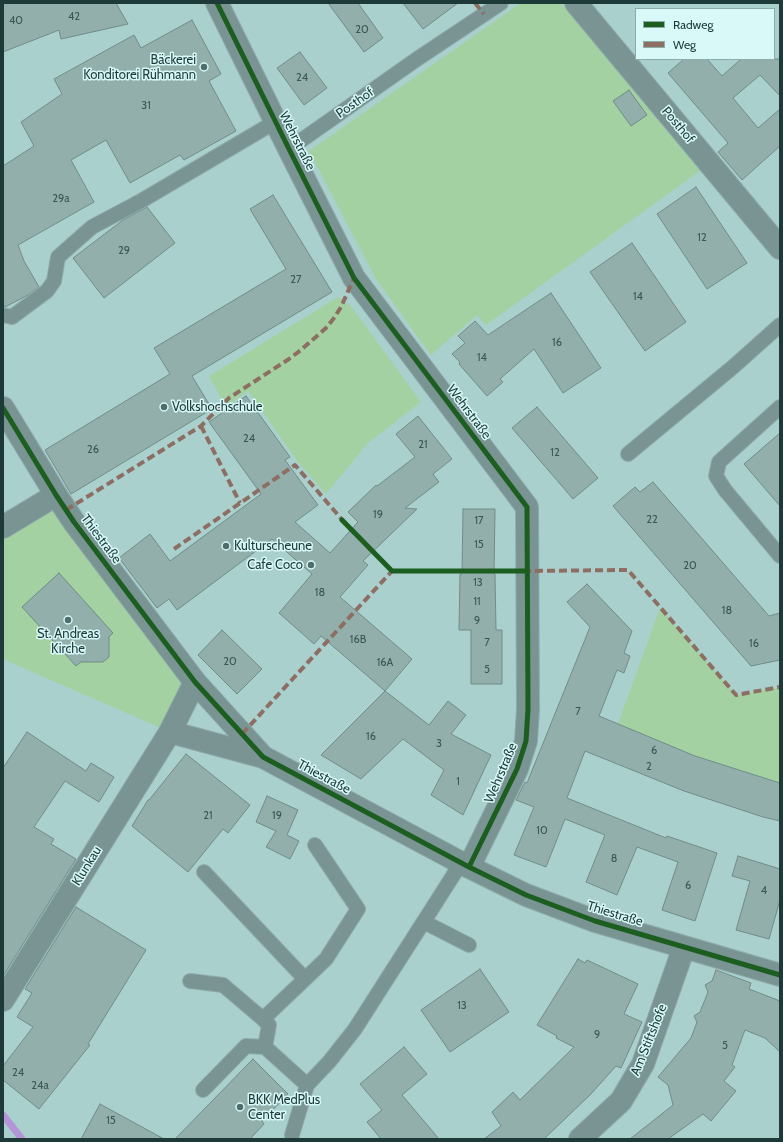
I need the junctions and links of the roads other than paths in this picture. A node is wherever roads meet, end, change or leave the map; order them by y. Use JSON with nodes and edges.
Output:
{"nodes":[{"id":1,"x":218,"y":3,"type":"edge"},
{"id":2,"x":501,"y":3,"type":"edge"},
{"id":3,"x":576,"y":3,"type":"edge"},
{"id":4,"x":275,"y":122,"type":"junction"},
{"id":5,"x":289,"y":149,"type":"junction"},
{"id":6,"x":780,"y":248,"type":"edge"},
{"id":7,"x":3,"y":315,"type":"edge"},
{"id":8,"x":780,"y":325,"type":"edge"},
{"id":9,"x":3,"y":408,"type":"edge"},
{"id":10,"x":780,"y":408,"type":"edge"},
{"id":11,"x":628,"y":454,"type":"dead end"},
{"id":12,"x":56,"y":495,"type":"junction"},
{"id":13,"x":3,"y":527,"type":"edge"},
{"id":14,"x":780,"y":556,"type":"edge"},
{"id":15,"x":195,"y":682,"type":"junction"},
{"id":16,"x":170,"y":732,"type":"junction"},
{"id":17,"x":262,"y":757,"type":"junction"},
{"id":18,"x":316,"y":845,"type":"dead end"},
{"id":19,"x":465,"y":865,"type":"junction"},
{"id":20,"x":204,"y":872,"type":"dead end"},
{"id":21,"x":424,"y":922,"type":"junction"},
{"id":22,"x":469,"y":945,"type":"dead end"},
{"id":23,"x":684,"y":947,"type":"junction"},
{"id":24,"x":780,"y":975,"type":"edge"},
{"id":25,"x":305,"y":979,"type":"junction"},
{"id":26,"x":190,"y":981,"type":"dead end"},
{"id":27,"x":3,"y":1000,"type":"edge"},
{"id":28,"x":263,"y":1019,"type":"junction"},
{"id":29,"x":265,"y":1048,"type":"junction"},
{"id":30,"x":307,"y":1085,"type":"junction"},
{"id":31,"x":203,"y":1090,"type":"dead end"},
{"id":32,"x":292,"y":1135,"type":"dead end"},
{"id":33,"x":580,"y":1139,"type":"edge"}],
"edges":[{"from":1,"to":4,"type":"street","name":"Wehrstraße"},
{"from":2,"to":5,"type":"lane","name":"Posthof"},
{"from":3,"to":6,"type":"street","name":"Posthof"},
{"from":4,"to":5,"type":"street","name":"Wehrstraße"},
{"from":4,"to":7,"type":"lane"},
{"from":5,"to":19,"type":"street","name":"Wehrstraße"},
{"from":8,"to":11,"type":"lane"},
{"from":9,"to":12,"type":"street","name":"Thiestraße"},
{"from":10,"to":14,"type":"lane"},
{"from":12,"to":13,"type":"street"},
{"from":12,"to":15,"type":"street","name":"Thiestraße"},
{"from":15,"to":16,"type":"street","name":"Klunkau"},
{"from":15,"to":17,"type":"street","name":"Thiestraße"},
{"from":16,"to":17,"type":"street"},
{"from":16,"to":27,"type":"street","name":"Klunkau"},
{"from":17,"to":19,"type":"street","name":"Thiestraße"},
{"from":18,"to":25,"type":"lane"},
{"from":19,"to":21,"type":"lane"},
{"from":19,"to":23,"type":"street","name":"Thiestraße"},
{"from":20,"to":25,"type":"lane"},
{"from":21,"to":22,"type":"lane"},
{"from":21,"to":30,"type":"lane"},
{"from":23,"to":24,"type":"street","name":"Thiestraße"},
{"from":23,"to":33,"type":"street","name":"Am Stiftshofe"},
{"from":25,"to":28,"type":"lane"},
{"from":26,"to":28,"type":"lane"},
{"from":28,"to":29,"type":"lane"},
{"from":29,"to":30,"type":"lane"},
{"from":29,"to":31,"type":"lane"},
{"from":30,"to":32,"type":"lane"}]}
